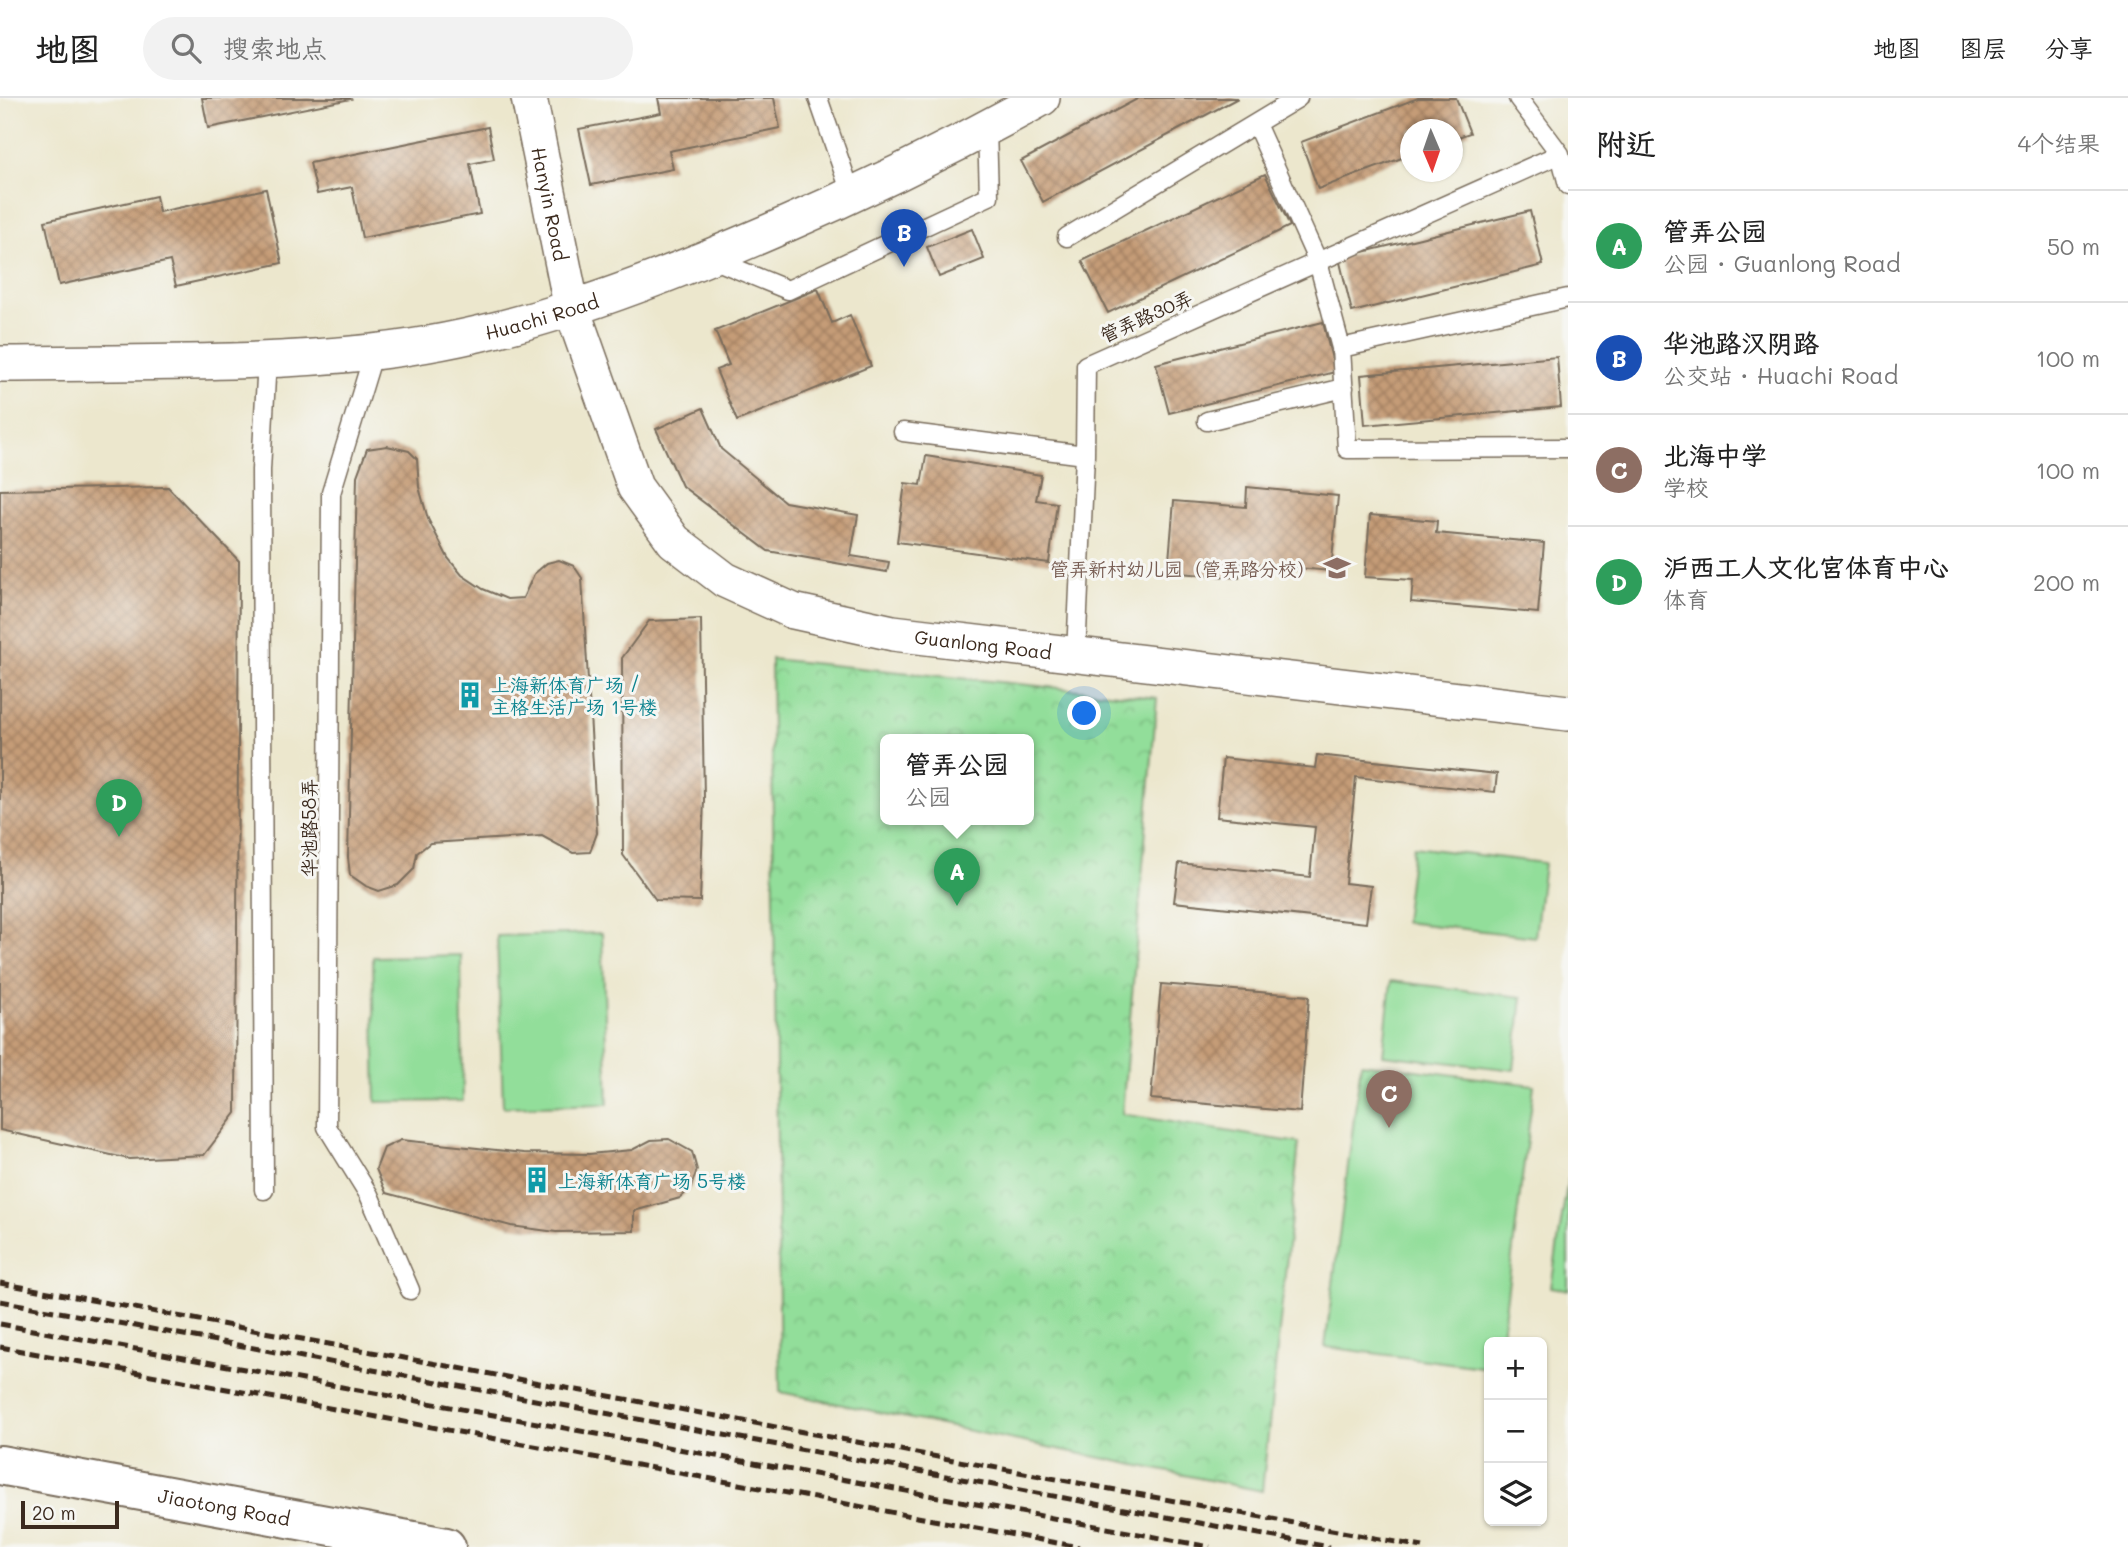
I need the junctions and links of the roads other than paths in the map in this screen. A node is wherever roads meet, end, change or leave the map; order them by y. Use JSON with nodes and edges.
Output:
{"nodes":[{"id":1,"x":529,"y":98,"type":"edge"},
{"id":2,"x":818,"y":98,"type":"edge"},
{"id":3,"x":1041,"y":98,"type":"edge"},
{"id":4,"x":1298,"y":98,"type":"edge"},
{"id":5,"x":1518,"y":98,"type":"edge"},
{"id":6,"x":1256,"y":124,"type":"junction"},
{"id":7,"x":987,"y":129,"type":"junction"},
{"id":8,"x":1560,"y":153,"type":"junction"},
{"id":9,"x":1568,"y":185,"type":"edge"},
{"id":10,"x":852,"y":196,"type":"junction"},
{"id":11,"x":1067,"y":237,"type":"dead end"},
{"id":12,"x":710,"y":258,"type":"junction"},
{"id":13,"x":1318,"y":262,"type":"junction"},
{"id":14,"x":1568,"y":298,"type":"edge"},
{"id":15,"x":572,"y":309,"type":"junction"},
{"id":16,"x":1341,"y":348,"type":"junction"},
{"id":17,"x":374,"y":352,"type":"junction"},
{"id":18,"x":267,"y":359,"type":"junction"},
{"id":19,"x":0,"y":364,"type":"edge"},
{"id":20,"x":1344,"y":388,"type":"junction"},
{"id":21,"x":1207,"y":421,"type":"dead end"},
{"id":22,"x":904,"y":432,"type":"dead end"},
{"id":23,"x":1568,"y":448,"type":"edge"},
{"id":24,"x":1085,"y":455,"type":"junction"},
{"id":25,"x":1076,"y":655,"type":"junction"},
{"id":26,"x":1568,"y":713,"type":"edge"},
{"id":27,"x":264,"y":1190,"type":"dead end"},
{"id":28,"x":410,"y":1290,"type":"dead end"},
{"id":29,"x":0,"y":1465,"type":"edge"},
{"id":30,"x":446,"y":1547,"type":"edge"}],
"edges":[{"from":1,"to":15,"type":"street","name":"Hanyin Road"},
{"from":2,"to":10,"type":"lane"},
{"from":3,"to":7,"type":"street","name":"Huachi Road"},
{"from":4,"to":6,"type":"lane"},
{"from":5,"to":8,"type":"lane"},
{"from":6,"to":11,"type":"lane"},
{"from":6,"to":13,"type":"lane"},
{"from":7,"to":10,"type":"street","name":"Huachi Road"},
{"from":7,"to":12,"type":"lane"},
{"from":8,"to":9,"type":"lane"},
{"from":8,"to":13,"type":"lane","name":"管弄路30弄"},
{"from":10,"to":12,"type":"street","name":"Huachi Road"},
{"from":12,"to":15,"type":"street","name":"Huachi Road"},
{"from":13,"to":16,"type":"lane"},
{"from":13,"to":24,"type":"lane","name":"管弄路30弄"},
{"from":14,"to":16,"type":"lane"},
{"from":15,"to":17,"type":"street","name":"Huachi Road"},
{"from":15,"to":25,"type":"street","name":"Guanlong Road"},
{"from":16,"to":20,"type":"lane"},
{"from":17,"to":18,"type":"street","name":"Huachi Road"},
{"from":17,"to":28,"type":"lane","name":"华池路58弄"},
{"from":18,"to":19,"type":"street","name":"Huachi Road"},
{"from":18,"to":27,"type":"lane"},
{"from":20,"to":21,"type":"lane"},
{"from":20,"to":23,"type":"lane"},
{"from":22,"to":24,"type":"lane"},
{"from":24,"to":25,"type":"lane"},
{"from":25,"to":26,"type":"street","name":"Guanlong Road"},
{"from":29,"to":30,"type":"main road","name":"Jiaotong Road"}]}
